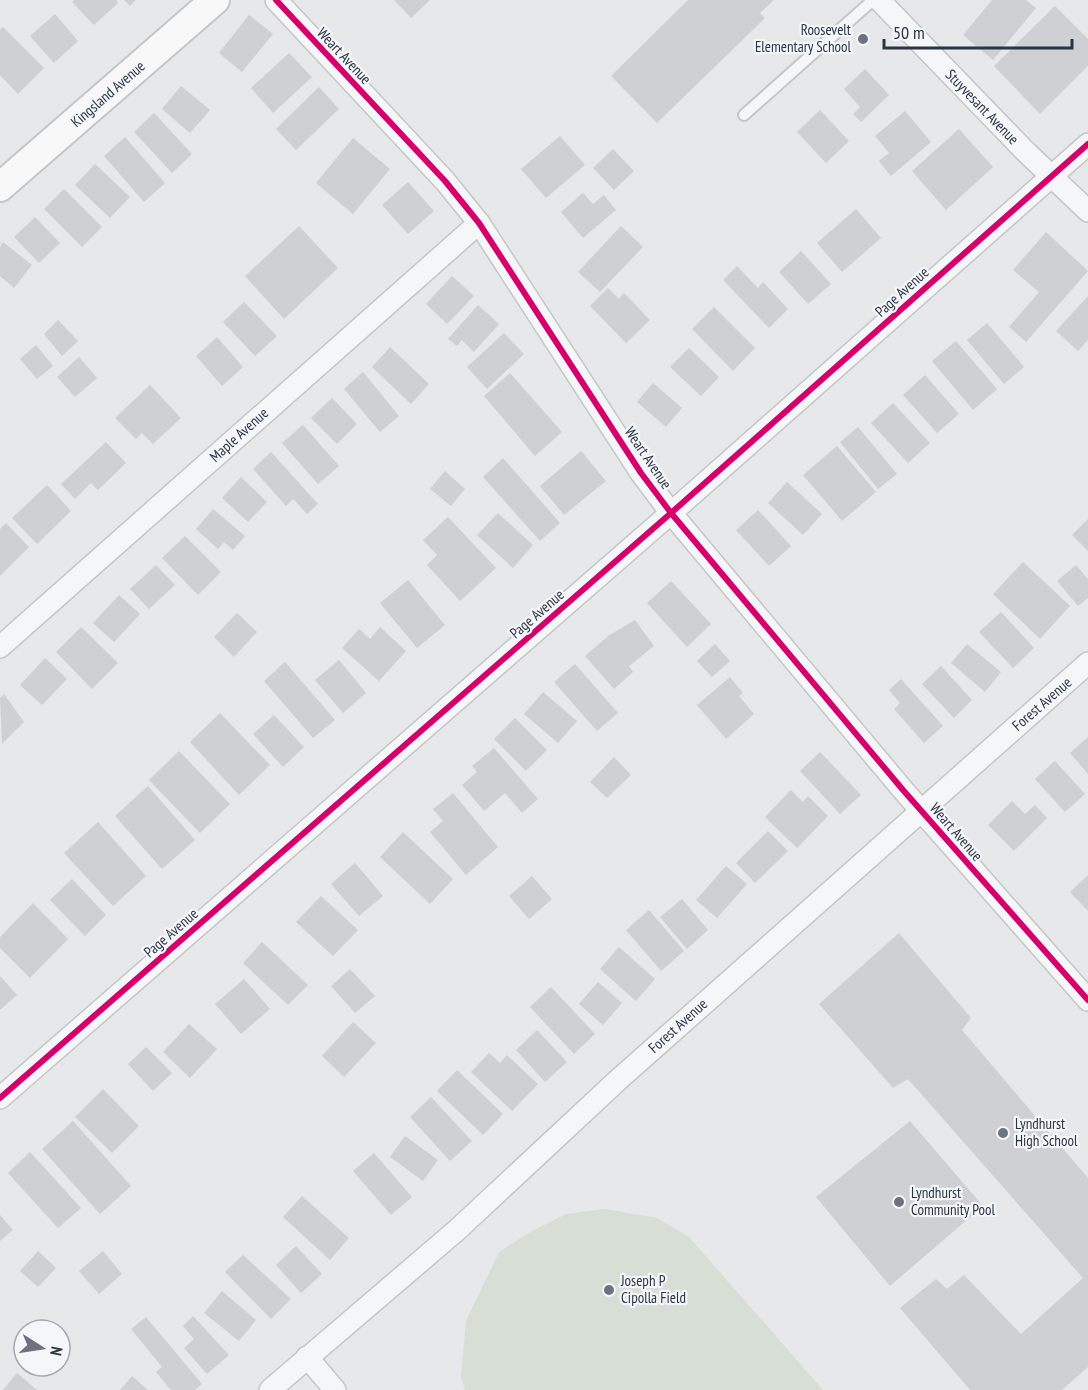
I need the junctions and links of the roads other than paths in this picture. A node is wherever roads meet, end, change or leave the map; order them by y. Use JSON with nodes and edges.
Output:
{"nodes":[{"id":1,"x":215,"y":0,"type":"edge"},
{"id":2,"x":276,"y":0,"type":"edge"},
{"id":3,"x":873,"y":0,"type":"edge"},
{"id":4,"x":879,"y":0,"type":"edge"},
{"id":5,"x":744,"y":115,"type":"dead end"},
{"id":6,"x":1088,"y":144,"type":"edge"},
{"id":7,"x":1051,"y":176,"type":"junction"},
{"id":8,"x":0,"y":187,"type":"edge"},
{"id":9,"x":1088,"y":211,"type":"edge"},
{"id":10,"x":478,"y":223,"type":"junction"},
{"id":11,"x":671,"y":513,"type":"junction"},
{"id":12,"x":0,"y":647,"type":"edge"},
{"id":13,"x":1088,"y":663,"type":"edge"},
{"id":14,"x":921,"y":810,"type":"junction"},
{"id":15,"x":1088,"y":1000,"type":"edge"},
{"id":16,"x":0,"y":1098,"type":"edge"},
{"id":17,"x":307,"y":1357,"type":"junction"},
{"id":18,"x":270,"y":1390,"type":"edge"},
{"id":19,"x":335,"y":1390,"type":"edge"}],
"edges":[{"from":1,"to":8,"type":"main road","name":"Kingsland Avenue"},
{"from":2,"to":10,"type":"street","name":"Weart Avenue"},
{"from":3,"to":5,"type":"lane"},
{"from":4,"to":7,"type":"street","name":"Stuyvesant Avenue"},
{"from":6,"to":7,"type":"street","name":"Page Avenue"},
{"from":7,"to":9,"type":"street","name":"Stuyvesant Avenue"},
{"from":7,"to":11,"type":"street","name":"Page Avenue"},
{"from":10,"to":11,"type":"street","name":"Weart Avenue"},
{"from":10,"to":12,"type":"street","name":"Maple Avenue"},
{"from":11,"to":14,"type":"street","name":"Weart Avenue"},
{"from":11,"to":16,"type":"street","name":"Page Avenue"},
{"from":13,"to":14,"type":"street","name":"Forest Avenue"},
{"from":14,"to":15,"type":"street","name":"Weart Avenue"},
{"from":14,"to":17,"type":"street","name":"Forest Avenue"},
{"from":17,"to":18,"type":"street","name":"Forest Avenue"},
{"from":17,"to":19,"type":"street"}]}
